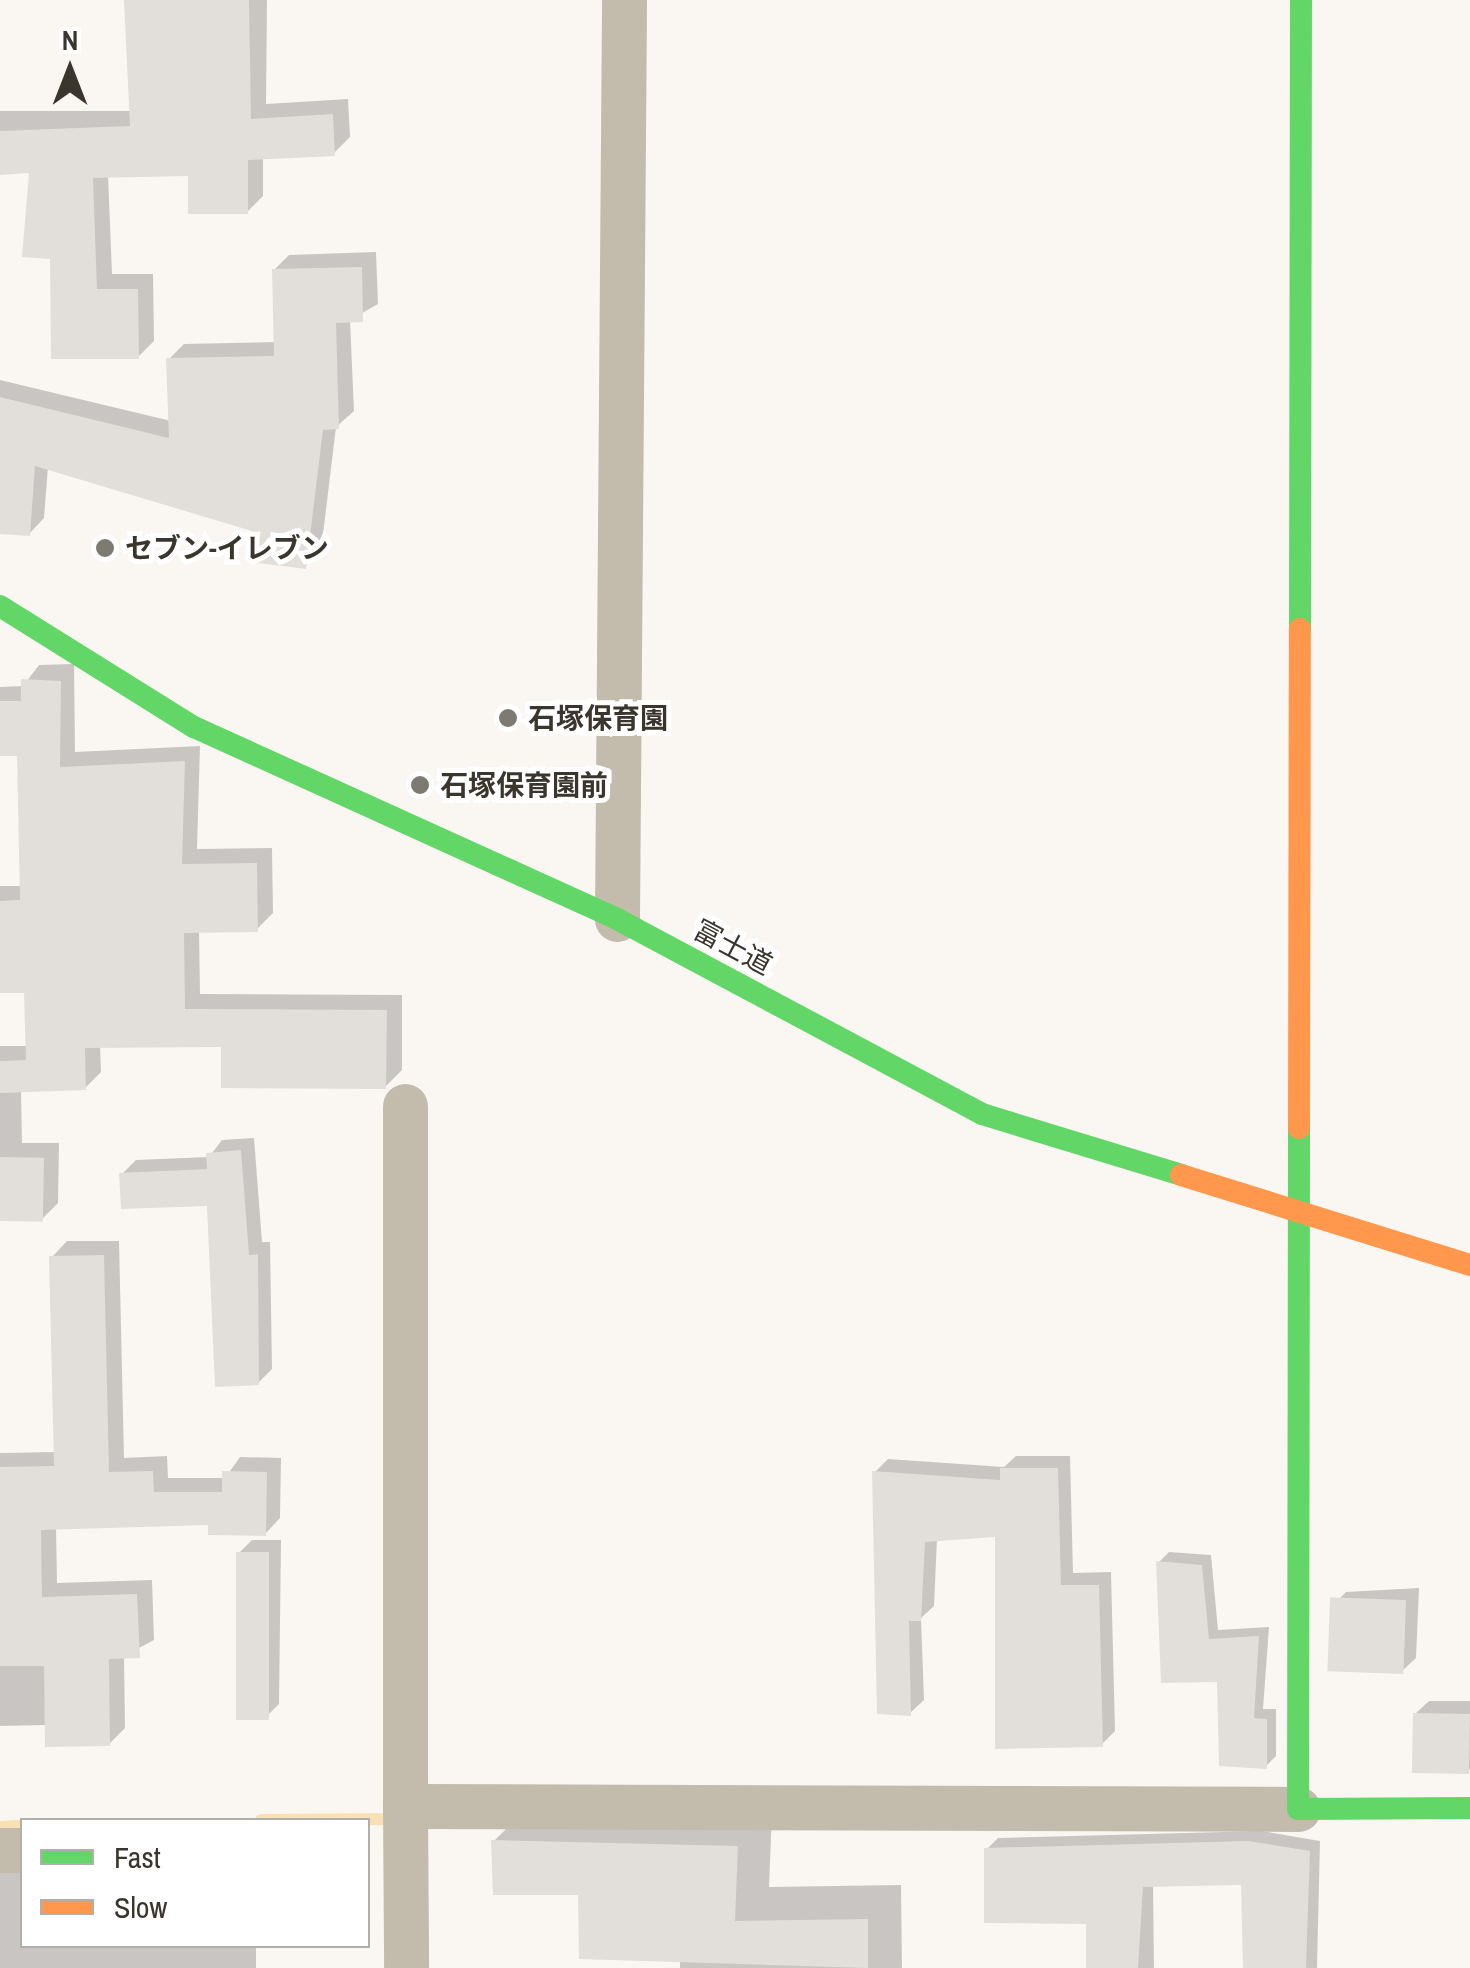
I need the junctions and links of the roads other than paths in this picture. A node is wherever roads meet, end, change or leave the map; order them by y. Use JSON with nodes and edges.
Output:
{"nodes":[{"id":1,"x":624,"y":0,"type":"edge"},
{"id":2,"x":1301,"y":0,"type":"edge"},
{"id":3,"x":0,"y":606,"type":"edge"},
{"id":4,"x":617,"y":919,"type":"junction"},
{"id":5,"x":405,"y":1106,"type":"dead end"},
{"id":6,"x":1297,"y":1214,"type":"junction"},
{"id":7,"x":1470,"y":1265,"type":"edge"},
{"id":8,"x":405,"y":1806,"type":"junction"},
{"id":9,"x":1470,"y":1808,"type":"edge"},
{"id":10,"x":1298,"y":1809,"type":"junction"},
{"id":11,"x":387,"y":1851,"type":"edge"},
{"id":12,"x":406,"y":1968,"type":"edge"}],
"edges":[{"from":1,"to":4,"type":"street"},
{"from":2,"to":6,"type":"street"},
{"from":3,"to":4,"type":"street","name":"富士道"},
{"from":4,"to":6,"type":"street","name":"富士道"},
{"from":5,"to":8,"type":"street"},
{"from":6,"to":7,"type":"street","name":"富士道"},
{"from":6,"to":10,"type":"street"},
{"from":8,"to":10,"type":"street"},
{"from":8,"to":11,"type":"street"},
{"from":9,"to":10,"type":"street"},
{"from":11,"to":12,"type":"street"}]}
